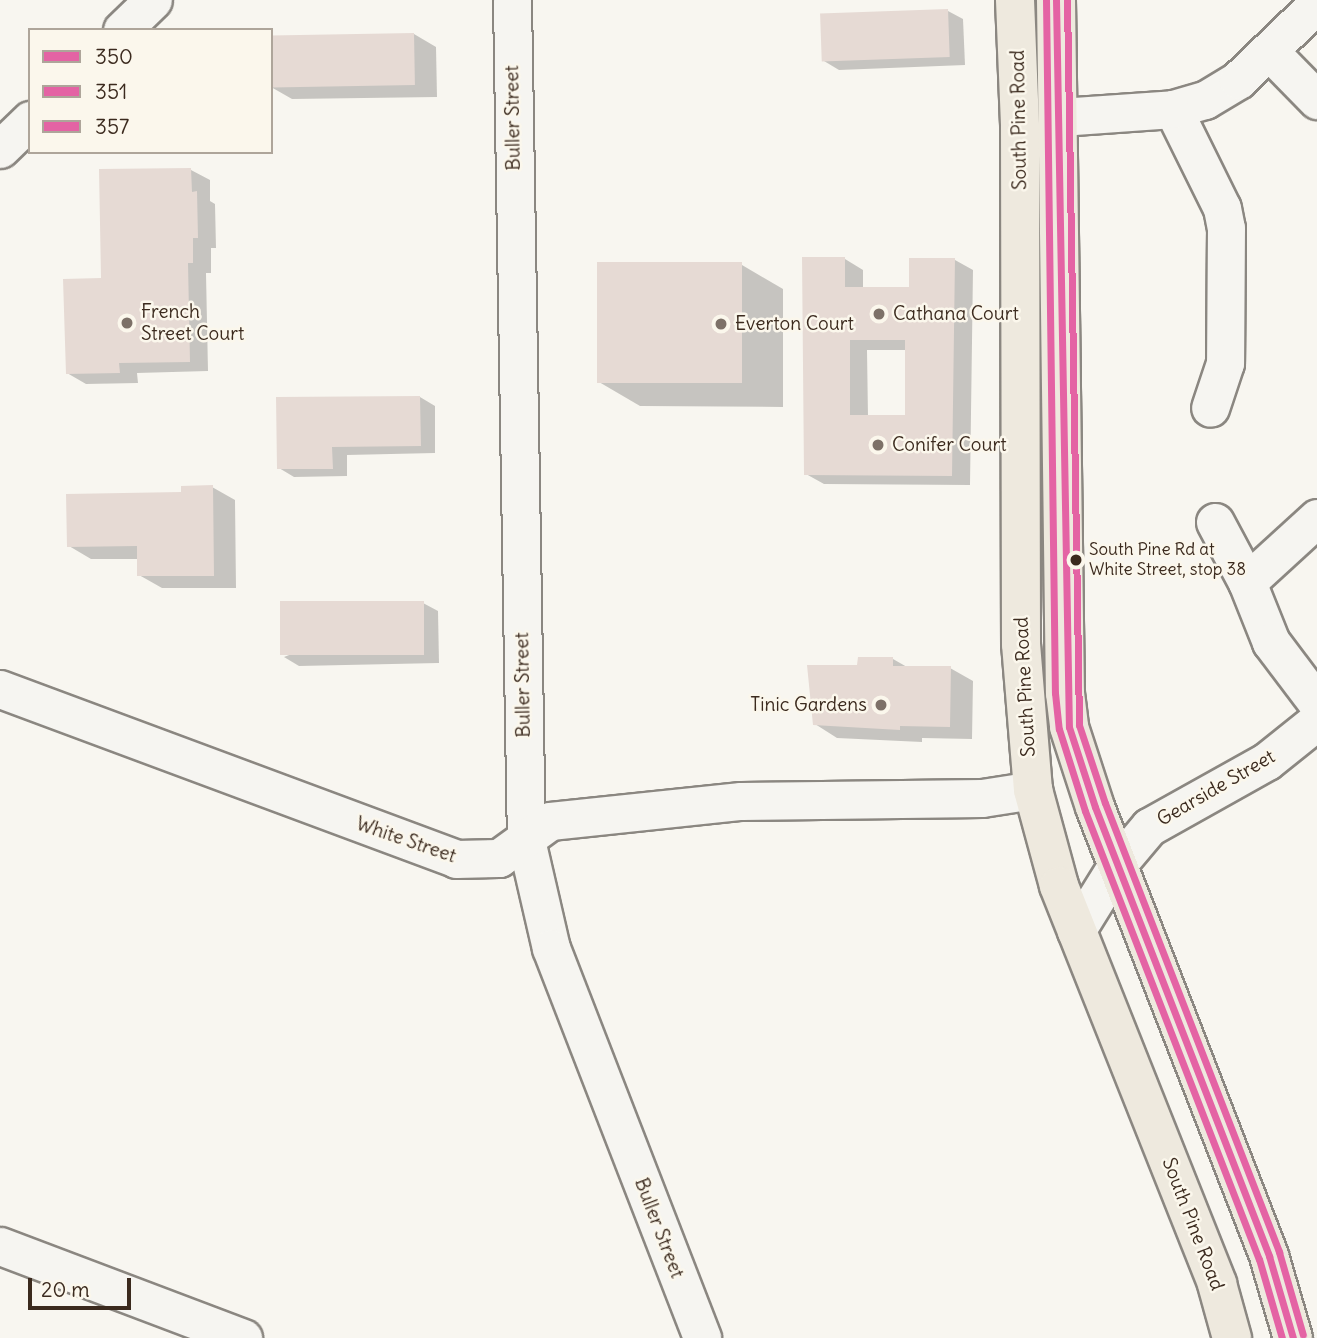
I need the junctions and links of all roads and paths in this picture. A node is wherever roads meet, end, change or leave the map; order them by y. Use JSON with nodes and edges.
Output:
{"nodes":[{"id":1,"x":153,"y":0,"type":"edge"},
{"id":2,"x":512,"y":0,"type":"edge"},
{"id":3,"x":1015,"y":0,"type":"edge"},
{"id":4,"x":1056,"y":0,"type":"edge"},
{"id":5,"x":1305,"y":6,"type":"edge"},
{"id":6,"x":124,"y":28,"type":"edge"},
{"id":7,"x":1269,"y":51,"type":"junction"},
{"id":8,"x":1317,"y":100,"type":"edge"},
{"id":9,"x":1173,"y":109,"type":"junction"},
{"id":10,"x":1060,"y":117,"type":"junction"},
{"id":11,"x":28,"y":122,"type":"edge"},
{"id":12,"x":0,"y":149,"type":"edge"},
{"id":13,"x":1210,"y":408,"type":"dead end"},
{"id":14,"x":1317,"y":518,"type":"edge"},
{"id":15,"x":1215,"y":522,"type":"dead end"},
{"id":16,"x":1247,"y":582,"type":"junction"},
{"id":17,"x":0,"y":689,"type":"edge"},
{"id":18,"x":1317,"y":703,"type":"edge"},
{"id":19,"x":1317,"y":721,"type":"edge"},
{"id":20,"x":1033,"y":790,"type":"junction"},
{"id":21,"x":526,"y":840,"type":"junction"},
{"id":22,"x":1117,"y":864,"type":"junction"},
{"id":23,"x":1076,"y":930,"type":"junction"},
{"id":24,"x":0,"y":1246,"type":"edge"},
{"id":25,"x":243,"y":1338,"type":"edge"},
{"id":26,"x":702,"y":1338,"type":"edge"},
{"id":27,"x":1232,"y":1338,"type":"edge"},
{"id":28,"x":1293,"y":1338,"type":"edge"}],
"edges":[{"from":1,"to":6,"type":"street"},
{"from":2,"to":21,"type":"street","name":"Buller Street"},
{"from":3,"to":20,"type":"highway","name":"South Pine Road"},
{"from":4,"to":10,"type":"highway","name":"South Pine Road"},
{"from":5,"to":7,"type":"street"},
{"from":7,"to":8,"type":"street"},
{"from":7,"to":9,"type":"street"},
{"from":9,"to":10,"type":"street"},
{"from":9,"to":13,"type":"street"},
{"from":10,"to":22,"type":"highway","name":"South Pine Road"},
{"from":11,"to":12,"type":"street"},
{"from":14,"to":16,"type":"street"},
{"from":15,"to":16,"type":"street"},
{"from":16,"to":18,"type":"street"},
{"from":17,"to":21,"type":"street","name":"White Street"},
{"from":19,"to":22,"type":"street","name":"Gearside Street"},
{"from":20,"to":21,"type":"street","name":"White Street"},
{"from":20,"to":23,"type":"highway","name":"South Pine Road"},
{"from":21,"to":26,"type":"street","name":"Buller Street"},
{"from":22,"to":23,"type":"street","name":"Gearside Street"},
{"from":22,"to":28,"type":"highway","name":"South Pine Road"},
{"from":23,"to":27,"type":"highway","name":"South Pine Road"},
{"from":24,"to":25,"type":"street"}]}
